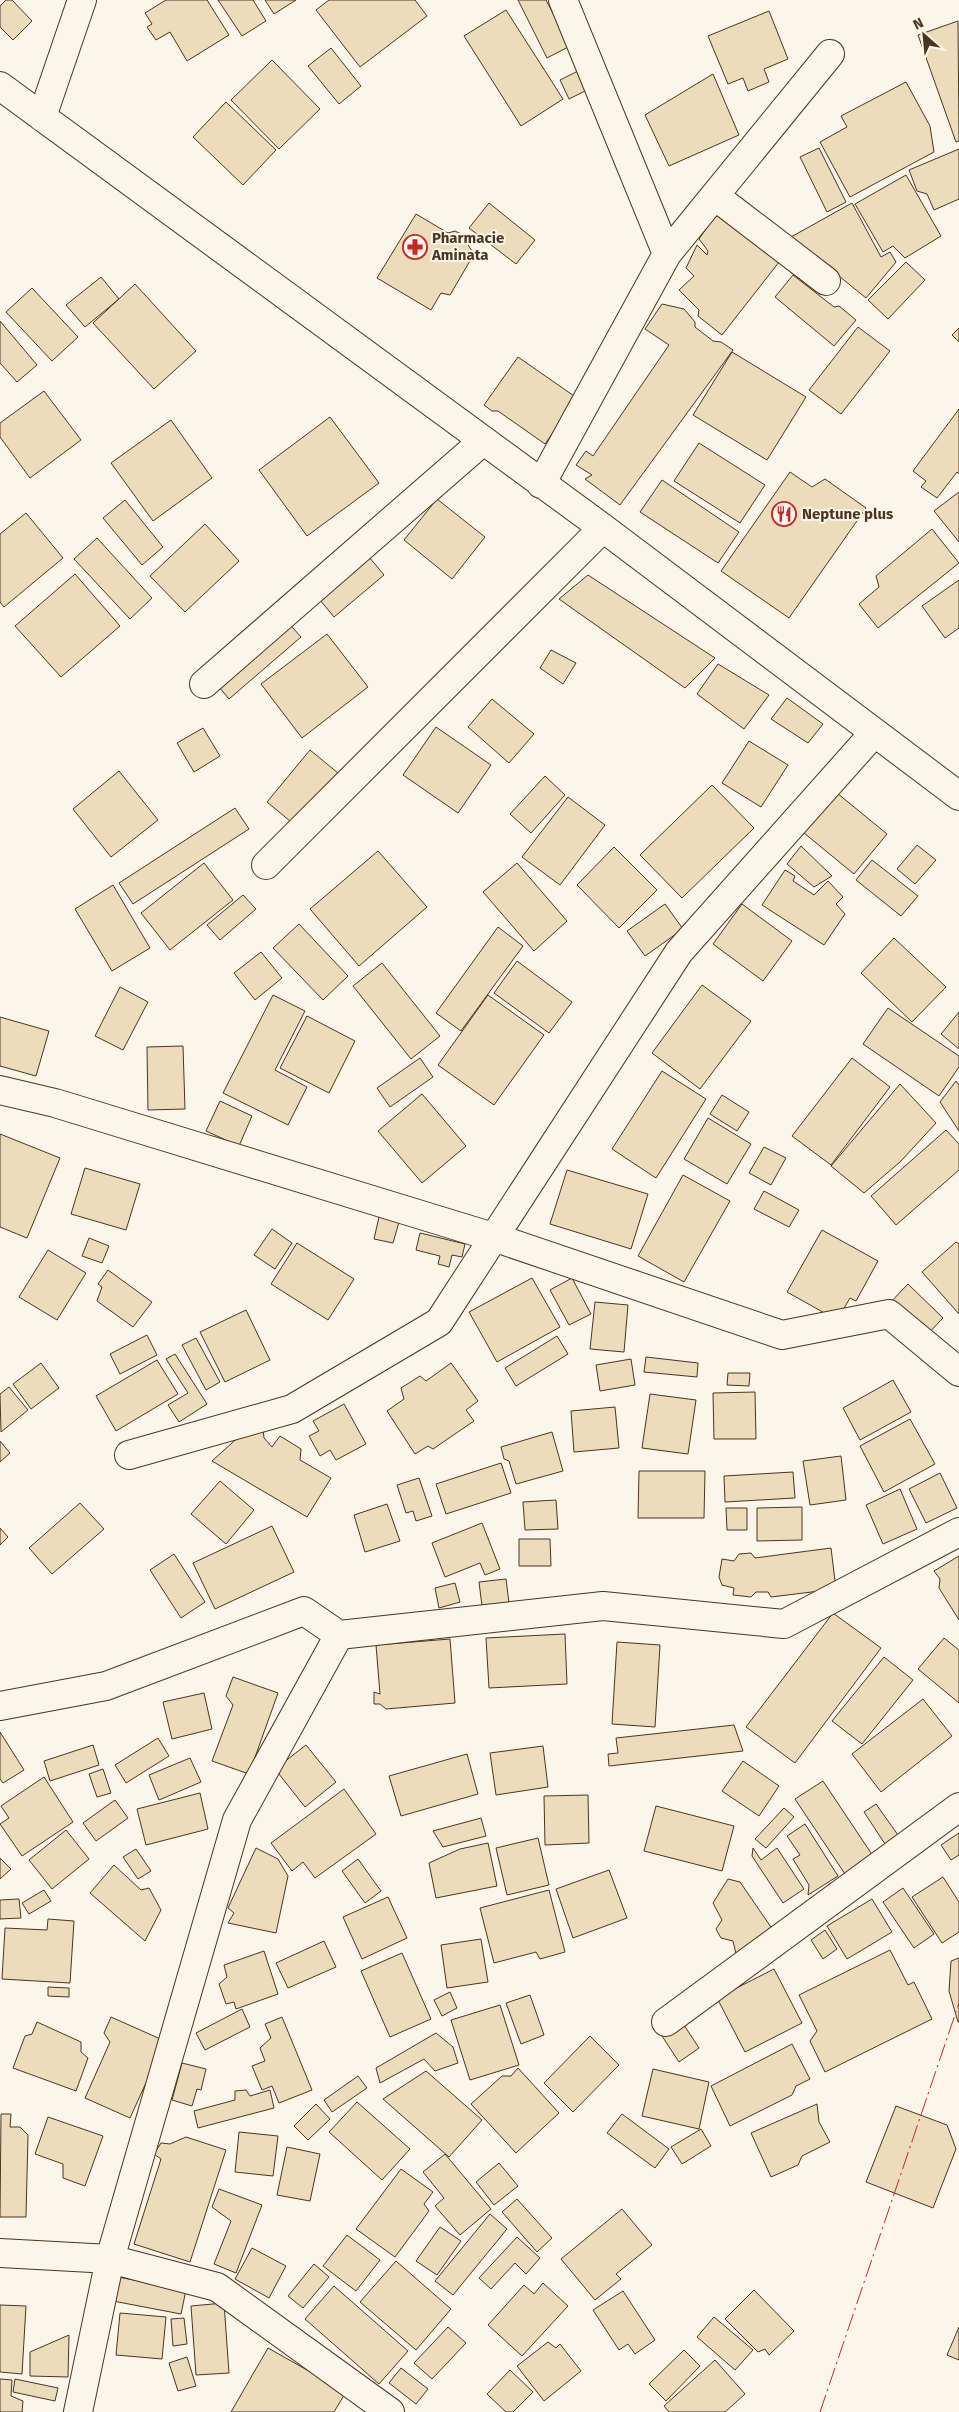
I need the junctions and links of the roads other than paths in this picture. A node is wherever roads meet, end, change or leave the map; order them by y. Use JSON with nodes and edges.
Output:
{"nodes":[{"id":1,"x":82,"y":0,"type":"edge"},
{"id":2,"x":563,"y":0,"type":"edge"},
{"id":3,"x":830,"y":54,"type":"dead end"},
{"id":4,"x":0,"y":86,"type":"edge"},
{"id":5,"x":42,"y":117,"type":"junction"},
{"id":6,"x":715,"y":196,"type":"junction"},
{"id":7,"x":667,"y":254,"type":"junction"},
{"id":8,"x":826,"y":281,"type":"dead end"},
{"id":9,"x":483,"y":441,"type":"junction"},
{"id":10,"x":541,"y":484,"type":"junction"},
{"id":11,"x":603,"y":528,"type":"junction"},
{"id":12,"x":204,"y":684,"type":"dead end"},
{"id":13,"x":874,"y":734,"type":"junction"},
{"id":14,"x":959,"y":796,"type":"edge"},
{"id":15,"x":266,"y":865,"type":"dead end"},
{"id":16,"x":0,"y":1090,"type":"edge"},
{"id":17,"x":493,"y":1237,"type":"junction"},
{"id":18,"x":959,"y":1372,"type":"edge"},
{"id":19,"x":129,"y":1455,"type":"dead end"},
{"id":20,"x":959,"y":1532,"type":"edge"},
{"id":21,"x":339,"y":1635,"type":"junction"},
{"id":22,"x":0,"y":1706,"type":"edge"},
{"id":23,"x":959,"y":1807,"type":"edge"},
{"id":24,"x":666,"y":2022,"type":"dead end"},
{"id":25,"x":0,"y":2253,"type":"edge"},
{"id":26,"x":110,"y":2259,"type":"junction"},
{"id":27,"x":78,"y":2412,"type":"edge"},
{"id":28,"x":390,"y":2412,"type":"edge"}],
"edges":[{"from":1,"to":5,"type":"street"},
{"from":2,"to":7,"type":"street"},
{"from":3,"to":6,"type":"street"},
{"from":4,"to":5,"type":"street"},
{"from":5,"to":9,"type":"street"},
{"from":6,"to":7,"type":"street"},
{"from":6,"to":8,"type":"street"},
{"from":7,"to":10,"type":"street"},
{"from":9,"to":10,"type":"street"},
{"from":9,"to":12,"type":"street"},
{"from":10,"to":11,"type":"street"},
{"from":11,"to":13,"type":"street"},
{"from":11,"to":15,"type":"street"},
{"from":13,"to":14,"type":"street"},
{"from":13,"to":17,"type":"street"},
{"from":16,"to":17,"type":"street"},
{"from":17,"to":18,"type":"street"},
{"from":17,"to":19,"type":"street"},
{"from":20,"to":21,"type":"street"},
{"from":21,"to":22,"type":"street"},
{"from":21,"to":26,"type":"street"},
{"from":23,"to":24,"type":"street"},
{"from":25,"to":26,"type":"street"},
{"from":26,"to":27,"type":"street"},
{"from":26,"to":28,"type":"street"}]}
